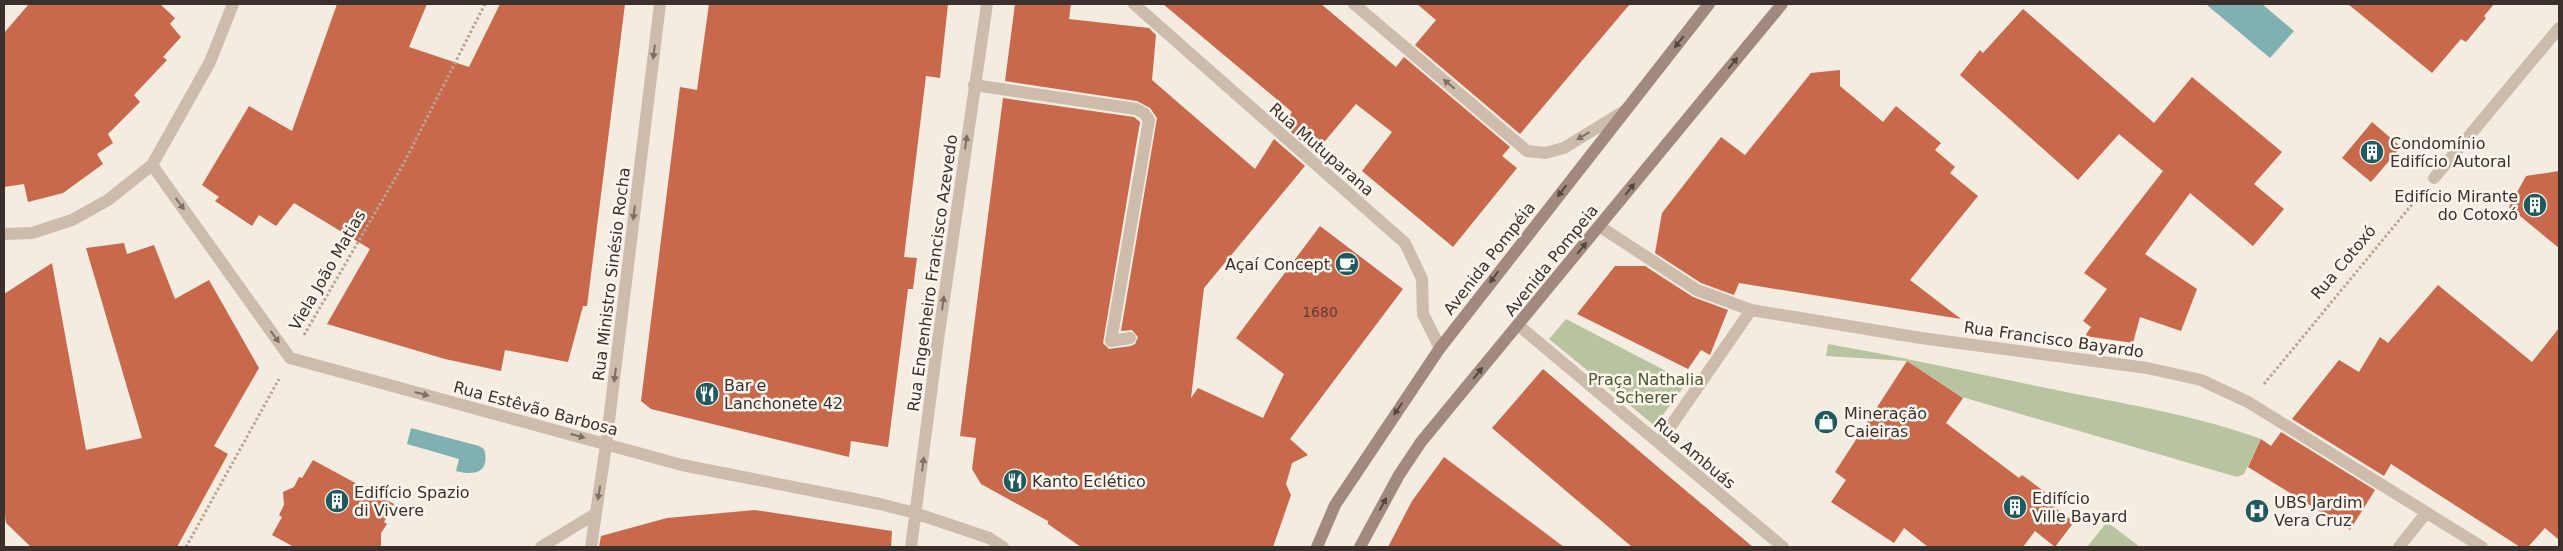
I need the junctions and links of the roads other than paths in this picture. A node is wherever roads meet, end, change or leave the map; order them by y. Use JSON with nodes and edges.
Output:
{"nodes":[{"id":1,"x":233,"y":4,"type":"edge"},
{"id":2,"x":660,"y":4,"type":"edge"},
{"id":3,"x":987,"y":4,"type":"edge"},
{"id":4,"x":1134,"y":4,"type":"edge"},
{"id":5,"x":1354,"y":4,"type":"edge"},
{"id":6,"x":1709,"y":4,"type":"edge"},
{"id":7,"x":1782,"y":4,"type":"edge"},
{"id":8,"x":2559,"y":28,"type":"edge"},
{"id":9,"x":974,"y":85,"type":"junction"},
{"id":10,"x":1624,"y":111,"type":"junction"},
{"id":11,"x":152,"y":165,"type":"junction"},
{"id":12,"x":2434,"y":178,"type":"road end"},
{"id":13,"x":1599,"y":226,"type":"junction"},
{"id":14,"x":4,"y":234,"type":"edge"},
{"id":15,"x":1751,"y":310,"type":"junction"},
{"id":16,"x":1518,"y":325,"type":"junction"},
{"id":17,"x":1130,"y":338,"type":"dead end"},
{"id":18,"x":1440,"y":348,"type":"junction"},
{"id":19,"x":1659,"y":443,"type":"junction"},
{"id":20,"x":606,"y":445,"type":"junction"},
{"id":21,"x":915,"y":512,"type":"junction"},
{"id":22,"x":2426,"y":513,"type":"junction"},
{"id":23,"x":595,"y":514,"type":"junction"},
{"id":24,"x":541,"y":547,"type":"edge"},
{"id":25,"x":591,"y":547,"type":"edge"},
{"id":26,"x":910,"y":547,"type":"edge"},
{"id":27,"x":1003,"y":547,"type":"edge"},
{"id":28,"x":1317,"y":547,"type":"edge"},
{"id":29,"x":1360,"y":547,"type":"edge"},
{"id":30,"x":1783,"y":547,"type":"edge"},
{"id":31,"x":2399,"y":547,"type":"edge"},
{"id":32,"x":2482,"y":547,"type":"edge"}],
"edges":[{"from":1,"to":11,"type":"street"},
{"from":2,"to":20,"type":"street","name":"Rua Ministro Sinésio Rocha","one_way":true},
{"from":3,"to":9,"type":"street","name":"Rua Engenheiro Francisco Azevedo"},
{"from":4,"to":18,"type":"street","name":"Rua Mutuparana"},
{"from":10,"to":5,"type":"street","one_way":true},
{"from":6,"to":10,"type":"main road","name":"Avenida Pompéia","one_way":true},
{"from":13,"to":7,"type":"main road","name":"Avenida Pompeia","one_way":true},
{"from":8,"to":12,"type":"street"},
{"from":9,"to":17,"type":"street"},
{"from":21,"to":9,"type":"street","name":"Rua Engenheiro Francisco Azevedo","one_way":true},
{"from":10,"to":18,"type":"main road","name":"Avenida Pompéia","one_way":true},
{"from":11,"to":14,"type":"street"},
{"from":11,"to":20,"type":"street","name":"Rua Estêvão Barbosa","one_way":true},
{"from":13,"to":15,"type":"street","name":"Rua Francisco Bayardo"},
{"from":16,"to":13,"type":"main road","name":"Avenida Pompeia","one_way":true},
{"from":15,"to":19,"type":"street"},
{"from":15,"to":22,"type":"street","name":"Rua Francisco Bayardo"},
{"from":16,"to":19,"type":"street","name":"Rua Ambuás"},
{"from":29,"to":16,"type":"main road","name":"Avenida Pompeia","one_way":true},
{"from":18,"to":28,"type":"main road","name":"Avenida Pompéia","one_way":true},
{"from":19,"to":30,"type":"street","name":"Rua Ambuás"},
{"from":20,"to":21,"type":"street","name":"Rua Estêvão Barbosa"},
{"from":20,"to":23,"type":"street","name":"Rua Ministro Sinésio Rocha","one_way":true},
{"from":21,"to":26,"type":"street","name":"Rua Engenheiro Francisco Azevedo"},
{"from":21,"to":27,"type":"street","name":"Rua Estêvão Barbosa"},
{"from":22,"to":31,"type":"street"},
{"from":22,"to":32,"type":"street","name":"Rua Francisco Bayardo"},
{"from":23,"to":24,"type":"street"},
{"from":23,"to":25,"type":"street","name":"Rua Ministro Sinésio Rocha"}]}
